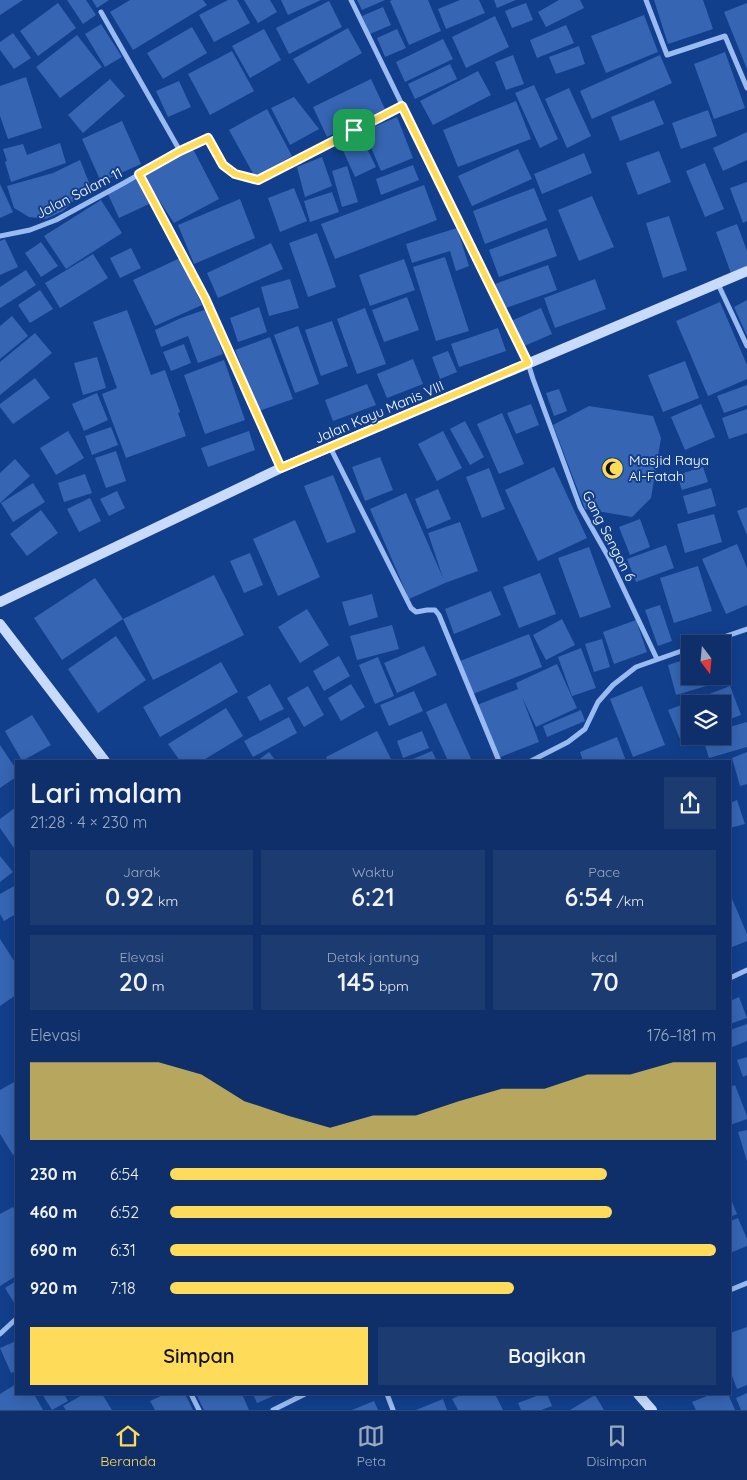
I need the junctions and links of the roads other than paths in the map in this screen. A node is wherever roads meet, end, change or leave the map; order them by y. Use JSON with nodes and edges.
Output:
{"nodes":[{"id":1,"x":351,"y":0,"type":"edge"},
{"id":2,"x":646,"y":0,"type":"edge"},
{"id":3,"x":101,"y":12,"type":"dead end"},
{"id":4,"x":747,"y":88,"type":"edge"},
{"id":5,"x":402,"y":106,"type":"junction"},
{"id":6,"x":180,"y":151,"type":"junction"},
{"id":7,"x":139,"y":174,"type":"junction"},
{"id":8,"x":0,"y":236,"type":"edge"},
{"id":9,"x":747,"y":271,"type":"edge"},
{"id":10,"x":718,"y":283,"type":"junction"},
{"id":11,"x":747,"y":346,"type":"edge"},
{"id":12,"x":528,"y":363,"type":"junction"},
{"id":13,"x":330,"y":447,"type":"junction"},
{"id":14,"x":281,"y":468,"type":"junction"},
{"id":15,"x":0,"y":602,"type":"edge"},
{"id":16,"x":0,"y":624,"type":"edge"},
{"id":17,"x":747,"y":629,"type":"edge"},
{"id":18,"x":729,"y":635,"type":"edge"},
{"id":19,"x":681,"y":651,"type":"edge"},
{"id":20,"x":657,"y":659,"type":"junction"},
{"id":21,"x":104,"y":760,"type":"edge"},
{"id":22,"x":499,"y":760,"type":"edge"},
{"id":23,"x":533,"y":760,"type":"edge"},
{"id":24,"x":747,"y":970,"type":"edge"},
{"id":25,"x":731,"y":978,"type":"edge"},
{"id":26,"x":747,"y":1283,"type":"edge"},
{"id":27,"x":731,"y":1290,"type":"edge"},
{"id":28,"x":15,"y":1320,"type":"edge"},
{"id":29,"x":0,"y":1334,"type":"edge"},
{"id":30,"x":192,"y":1395,"type":"edge"},
{"id":31,"x":303,"y":1395,"type":"edge"},
{"id":32,"x":386,"y":1395,"type":"edge"},
{"id":33,"x":639,"y":1395,"type":"edge"},
{"id":34,"x":199,"y":1410,"type":"edge"},
{"id":35,"x":273,"y":1410,"type":"edge"},
{"id":36,"x":393,"y":1410,"type":"edge"},
{"id":37,"x":652,"y":1410,"type":"edge"}],
"edges":[{"from":1,"to":5,"type":"street","name":"Gang Sengon 6"},
{"from":2,"to":4,"type":"street"},
{"from":3,"to":6,"type":"street"},
{"from":5,"to":6,"type":"street","name":"Jalan Salam 11"},
{"from":5,"to":12,"type":"street","name":"Gang Sengon 6"},
{"from":6,"to":7,"type":"street","name":"Jalan Salam 11"},
{"from":7,"to":8,"type":"street","name":"Jalan Salam 11"},
{"from":7,"to":14,"type":"street"},
{"from":9,"to":10,"type":"street","name":"Jalan Kayu Manis VIII"},
{"from":10,"to":11,"type":"street"},
{"from":10,"to":12,"type":"street","name":"Jalan Kayu Manis VIII"},
{"from":12,"to":13,"type":"street","name":"Jalan Kayu Manis VIII"},
{"from":12,"to":20,"type":"street","name":"Gang Sengon 6"},
{"from":13,"to":14,"type":"street","name":"Jalan Kayu Manis VIII"},
{"from":13,"to":22,"type":"street"},
{"from":14,"to":15,"type":"street","name":"Jalan Kayu Manis VIII"},
{"from":16,"to":21,"type":"street"},
{"from":17,"to":18,"type":"street"},
{"from":19,"to":20,"type":"street"},
{"from":20,"to":23,"type":"street"},
{"from":24,"to":25,"type":"street"},
{"from":26,"to":27,"type":"street"},
{"from":28,"to":29,"type":"street"},
{"from":30,"to":34,"type":"street"},
{"from":31,"to":35,"type":"street"},
{"from":32,"to":36,"type":"street"},
{"from":33,"to":37,"type":"street"}]}
